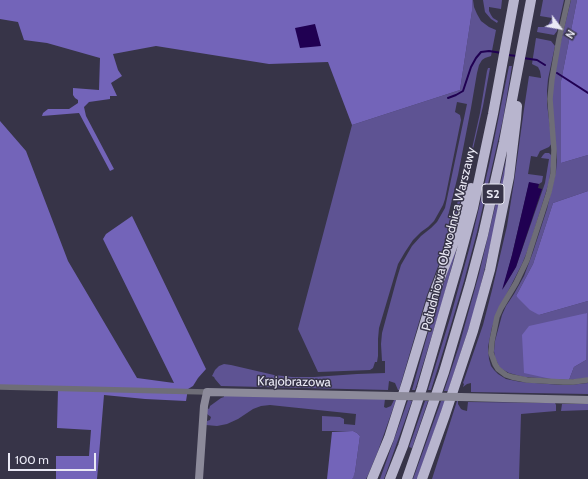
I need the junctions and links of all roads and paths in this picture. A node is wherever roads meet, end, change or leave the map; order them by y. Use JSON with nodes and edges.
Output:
{"nodes":[{"id":1,"x":514,"y":0,"type":"edge"},
{"id":2,"x":531,"y":0,"type":"edge"},
{"id":3,"x":568,"y":0,"type":"edge"},
{"id":4,"x":518,"y":74,"type":"junction"},
{"id":5,"x":493,"y":114,"type":"junction"},
{"id":6,"x":588,"y":380,"type":"edge"},
{"id":7,"x":0,"y":387,"type":"edge"},
{"id":8,"x":207,"y":392,"type":"junction"},
{"id":9,"x":588,"y":400,"type":"edge"},
{"id":10,"x":397,"y":412,"type":"junction"},
{"id":11,"x":428,"y":462,"type":"junction"},
{"id":12,"x":199,"y":479,"type":"edge"},
{"id":13,"x":372,"y":479,"type":"edge"},
{"id":14,"x":377,"y":479,"type":"edge"},
{"id":15,"x":390,"y":479,"type":"edge"},
{"id":16,"x":407,"y":479,"type":"edge"},
{"id":17,"x":422,"y":479,"type":"edge"},
{"id":18,"x":425,"y":479,"type":"edge"}],
"edges":[{"from":1,"to":5,"type":"highway","name":"Południowa Obwodnica Warszawy","number":"S2"},
{"from":2,"to":4,"type":"highway","number":"S2"},
{"from":3,"to":6,"type":"street"},
{"from":4,"to":11,"type":"highway"},
{"from":4,"to":16,"type":"highway","number":"S2"},
{"from":5,"to":10,"type":"highway"},
{"from":5,"to":15,"type":"highway","name":"Południowa Obwodnica Warszawy","number":"S2"},
{"from":7,"to":8,"type":"street","name":"Krajobrazowa"},
{"from":8,"to":9,"type":"street","name":"Krajobrazowa","bridge":true},
{"from":8,"to":12,"type":"street"},
{"from":10,"to":13,"type":"highway"},
{"from":10,"to":14,"type":"highway"},
{"from":11,"to":17,"type":"highway"},
{"from":11,"to":18,"type":"highway"}]}
